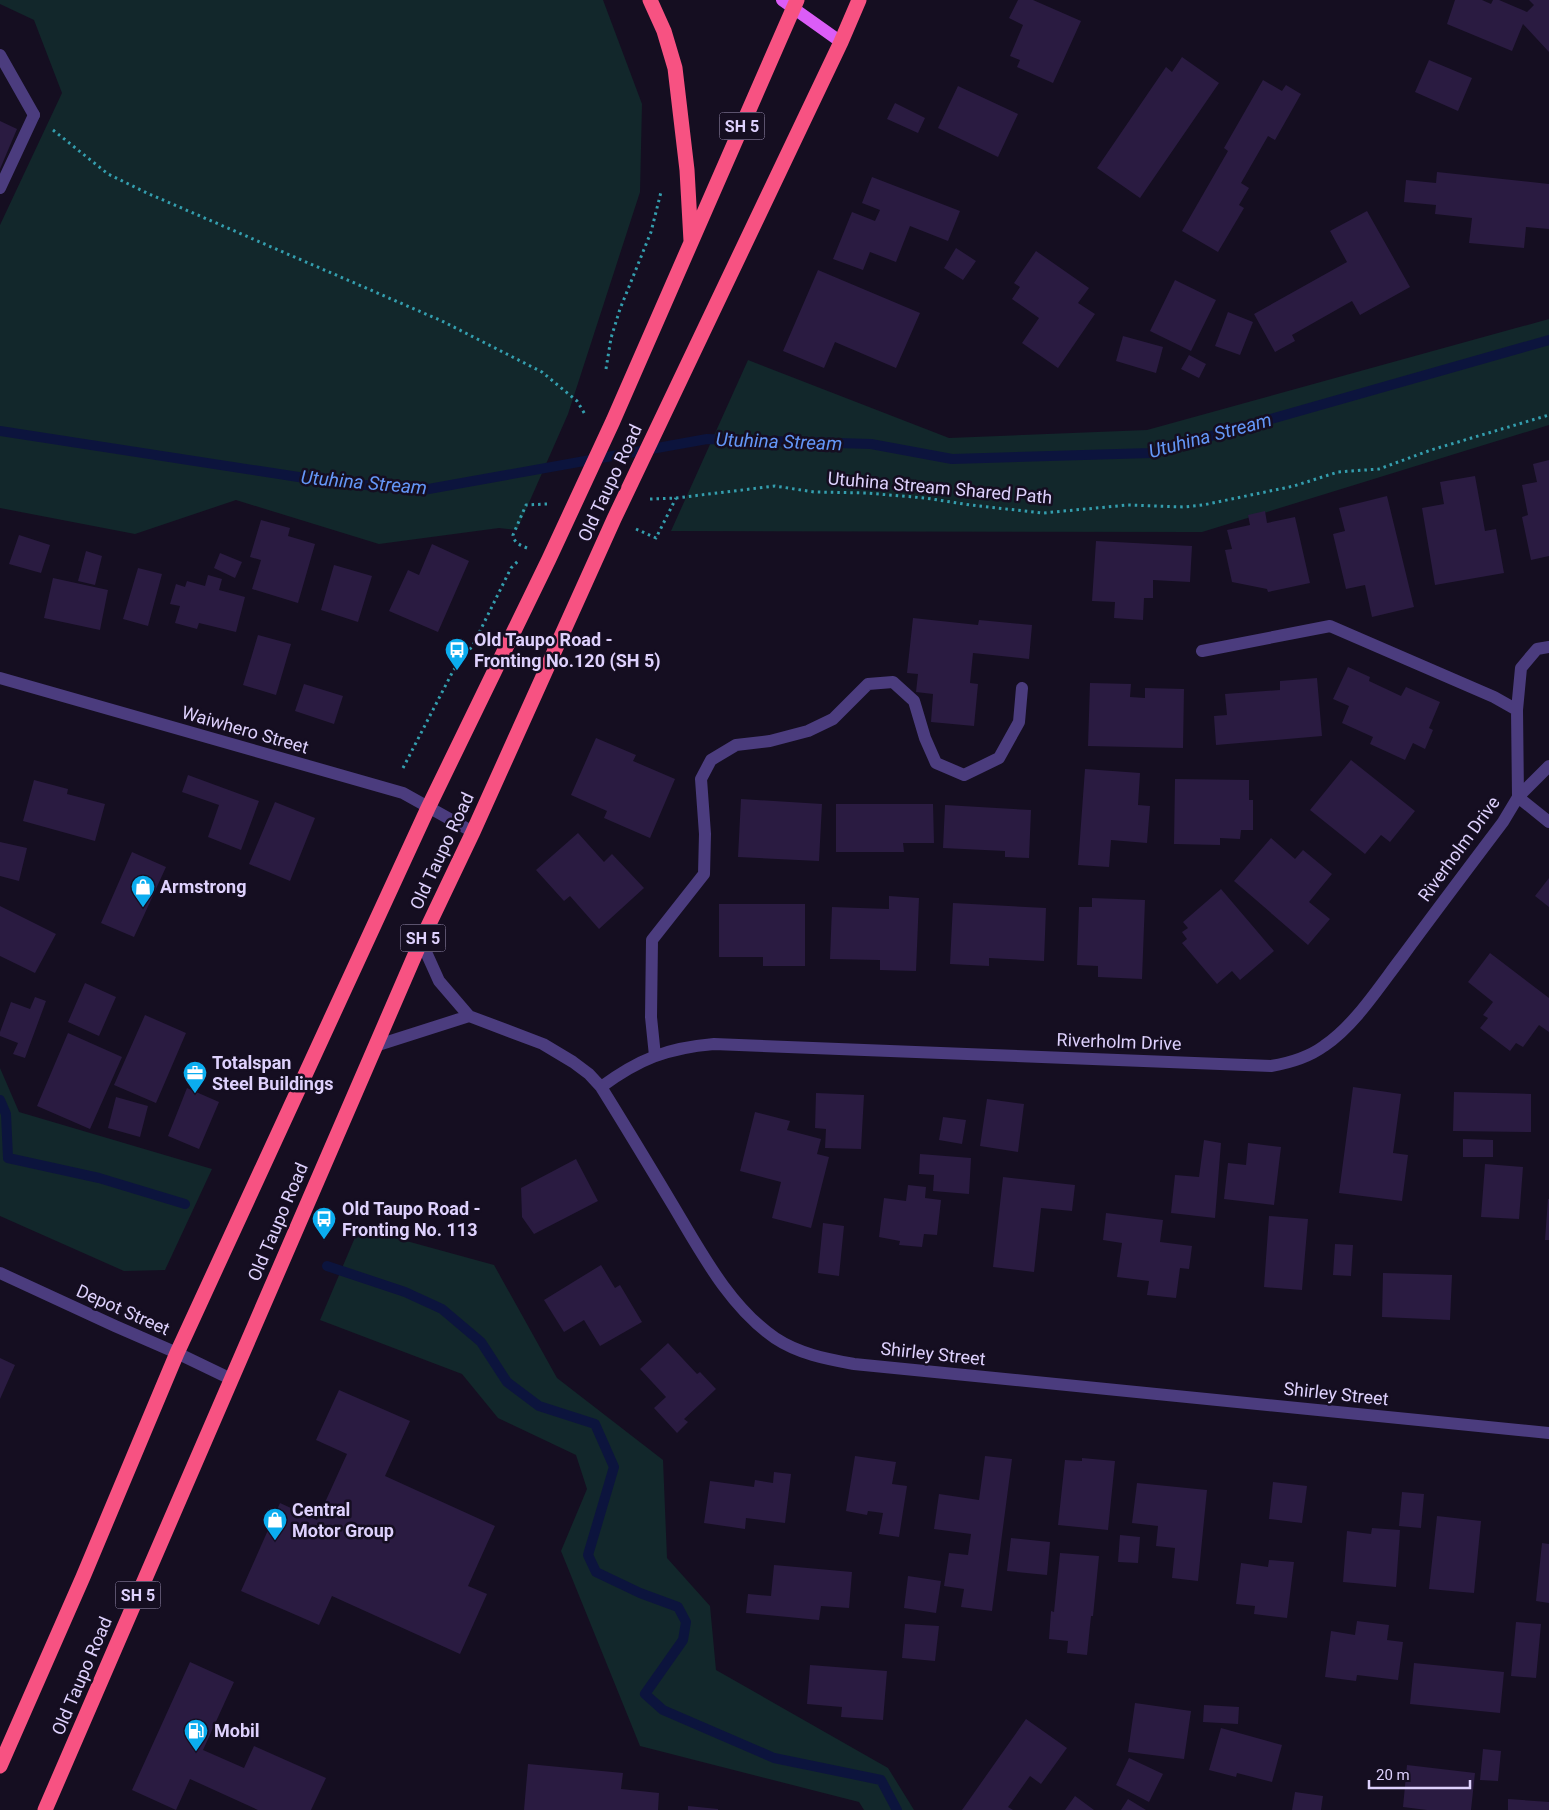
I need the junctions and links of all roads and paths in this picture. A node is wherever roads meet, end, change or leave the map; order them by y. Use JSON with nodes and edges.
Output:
{"nodes":[{"id":1,"x":650,"y":0,"type":"edge"},
{"id":2,"x":857,"y":1,"type":"edge"},
{"id":3,"x":791,"y":3,"type":"edge"},
{"id":4,"x":841,"y":42,"type":"junction"},
{"id":5,"x":0,"y":55,"type":"edge"},
{"id":6,"x":34,"y":115,"type":"junction"},
{"id":7,"x":662,"y":183,"type":"dead end"},
{"id":8,"x":0,"y":188,"type":"edge"},
{"id":9,"x":691,"y":245,"type":"junction"},
{"id":10,"x":605,"y":373,"type":"dead end"},
{"id":11,"x":1549,"y":415,"type":"edge"},
{"id":12,"x":589,"y":421,"type":"dead end"},
{"id":13,"x":676,"y":498,"type":"junction"},
{"id":14,"x":644,"y":499,"type":"dead end"},
{"id":15,"x":555,"y":504,"type":"dead end"},
{"id":16,"x":631,"y":527,"type":"dead end"},
{"id":17,"x":528,"y":549,"type":"junction"},
{"id":18,"x":533,"y":551,"type":"dead end"},
{"id":19,"x":1549,"y":647,"type":"edge"},
{"id":20,"x":1202,"y":651,"type":"dead end"},
{"id":21,"x":0,"y":678,"type":"edge"},
{"id":22,"x":1022,"y":688,"type":"dead end"},
{"id":23,"x":1517,"y":710,"type":"junction"},
{"id":24,"x":1549,"y":766,"type":"edge"},
{"id":25,"x":401,"y":772,"type":"dead end"},
{"id":26,"x":1518,"y":797,"type":"junction"},
{"id":27,"x":428,"y":808,"type":"junction"},
{"id":28,"x":1549,"y":822,"type":"edge"},
{"id":29,"x":473,"y":832,"type":"junction"},
{"id":30,"x":421,"y":941,"type":"junction"},
{"id":31,"x":469,"y":1016,"type":"junction"},
{"id":32,"x":375,"y":1046,"type":"junction"},
{"id":33,"x":655,"y":1056,"type":"junction"},
{"id":34,"x":601,"y":1087,"type":"junction"},
{"id":35,"x":0,"y":1273,"type":"edge"},
{"id":36,"x":177,"y":1353,"type":"junction"},
{"id":37,"x":231,"y":1379,"type":"junction"},
{"id":38,"x":1549,"y":1433,"type":"edge"},
{"id":39,"x":0,"y":1766,"type":"edge"},
{"id":40,"x":45,"y":1810,"type":"edge"}],
"edges":[{"from":1,"to":9,"type":"highway"},
{"from":2,"to":4,"type":"highway","name":"Old Taupo Road","number":"SH 5"},
{"from":3,"to":4,"type":"main road"},
{"from":3,"to":9,"type":"highway","name":"Old Taupo Road","number":"SH 5"},
{"from":4,"to":29,"type":"highway","name":"Old Taupo Road","number":"SH 5"},
{"from":5,"to":6,"type":"street"},
{"from":6,"to":8,"type":"street"},
{"from":6,"to":12,"type":"path"},
{"from":7,"to":10,"type":"path"},
{"from":9,"to":27,"type":"highway","name":"Old Taupo Road","number":"SH 5"},
{"from":11,"to":13,"type":"path","name":"Utuhina Stream Shared Path"},
{"from":13,"to":14,"type":"path","name":"Utuhina Stream Shared Path"},
{"from":13,"to":16,"type":"path"},
{"from":15,"to":17,"type":"path"},
{"from":17,"to":18,"type":"path"},
{"from":17,"to":25,"type":"path"},
{"from":19,"to":23,"type":"street","name":"Riverholm Drive"},
{"from":20,"to":23,"type":"street"},
{"from":21,"to":27,"type":"street","name":"Waiwhero Street"},
{"from":22,"to":33,"type":"street"},
{"from":23,"to":26,"type":"street","name":"Riverholm Drive"},
{"from":24,"to":26,"type":"street","name":"Riverholm Drive"},
{"from":26,"to":28,"type":"street"},
{"from":26,"to":33,"type":"street","name":"Riverholm Drive"},
{"from":27,"to":29,"type":"street","name":"Waiwhero Street"},
{"from":27,"to":36,"type":"highway","name":"Old Taupo Road","number":"SH 5"},
{"from":29,"to":30,"type":"highway","name":"Old Taupo Road","number":"SH 5"},
{"from":30,"to":31,"type":"street","name":"Shirley Street"},
{"from":30,"to":32,"type":"highway","name":"Old Taupo Road","number":"SH 5"},
{"from":31,"to":32,"type":"street"},
{"from":31,"to":34,"type":"street","name":"Shirley Street"},
{"from":32,"to":37,"type":"highway","name":"Old Taupo Road","number":"SH 5"},
{"from":33,"to":34,"type":"street","name":"Riverholm Drive"},
{"from":34,"to":38,"type":"street","name":"Shirley Street"},
{"from":35,"to":36,"type":"street","name":"Depot Street"},
{"from":36,"to":37,"type":"street","name":"Depot Street"},
{"from":36,"to":39,"type":"highway","name":"Old Taupo Road","number":"SH 5"},
{"from":37,"to":40,"type":"highway","name":"Old Taupo Road","number":"SH 5"}]}
